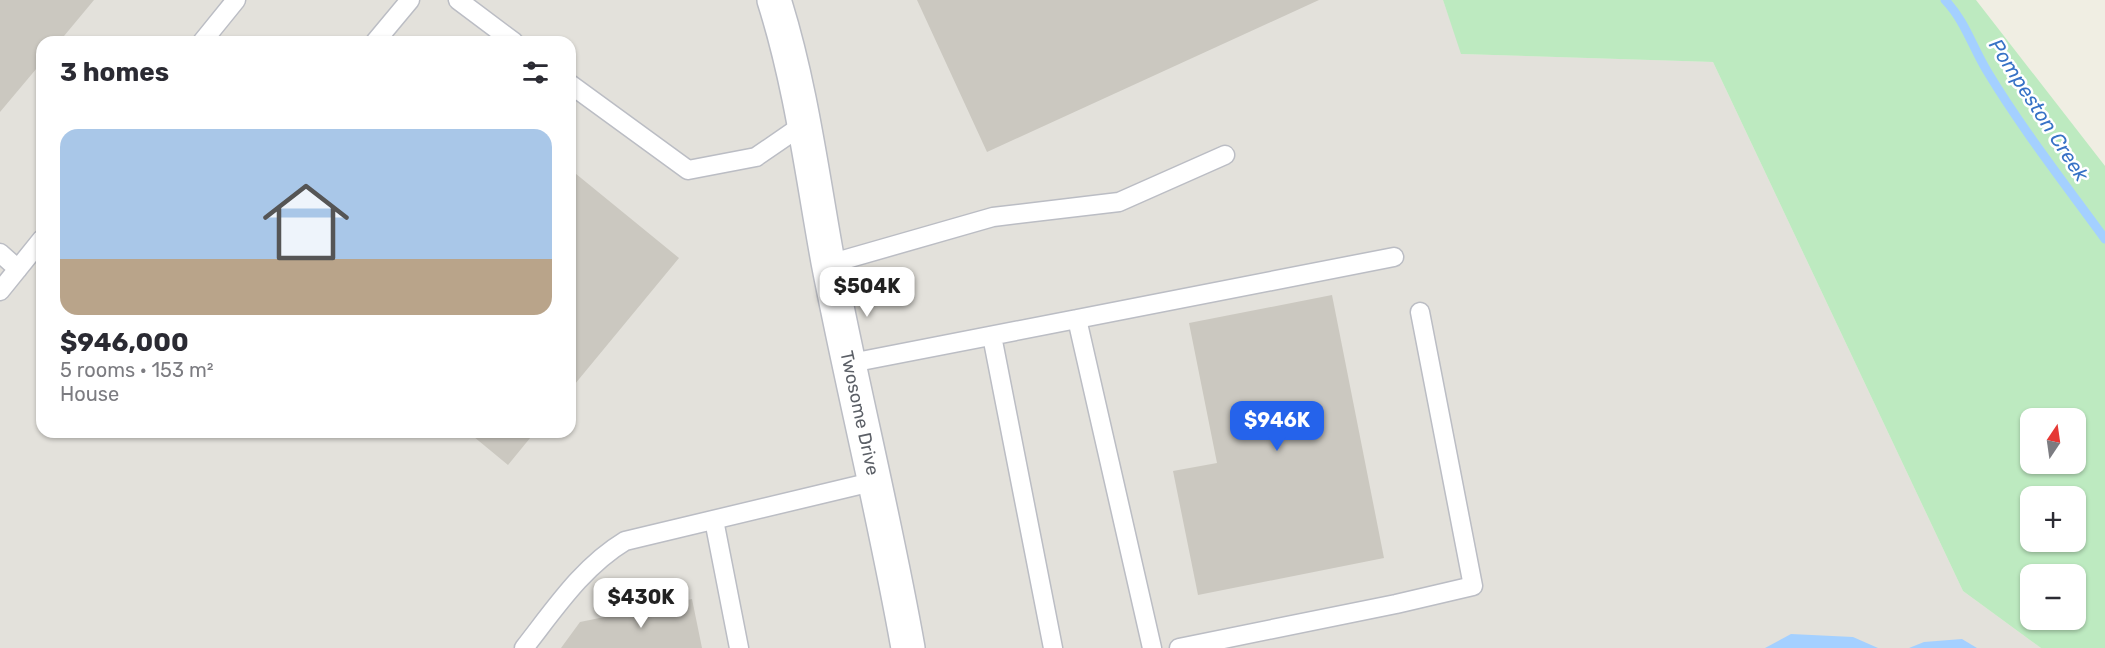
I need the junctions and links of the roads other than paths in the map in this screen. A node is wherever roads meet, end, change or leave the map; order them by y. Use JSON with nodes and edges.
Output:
{"nodes":[{"id":1,"x":236,"y":0,"type":"edge"},
{"id":2,"x":410,"y":0,"type":"edge"},
{"id":3,"x":458,"y":0,"type":"edge"},
{"id":4,"x":774,"y":0,"type":"edge"},
{"id":5,"x":207,"y":36,"type":"edge"},
{"id":6,"x":380,"y":36,"type":"edge"},
{"id":7,"x":506,"y":36,"type":"edge"},
{"id":8,"x":576,"y":88,"type":"edge"},
{"id":9,"x":804,"y":124,"type":"junction"},
{"id":10,"x":1225,"y":155,"type":"dead end"},
{"id":11,"x":36,"y":246,"type":"edge"},
{"id":12,"x":0,"y":253,"type":"edge"},
{"id":13,"x":1394,"y":257,"type":"dead end"},
{"id":14,"x":829,"y":264,"type":"junction"},
{"id":15,"x":18,"y":269,"type":"junction"},
{"id":16,"x":0,"y":291,"type":"edge"},
{"id":17,"x":1420,"y":312,"type":"dead end"},
{"id":18,"x":1077,"y":318,"type":"junction"},
{"id":19,"x":992,"y":336,"type":"junction"},
{"id":20,"x":851,"y":363,"type":"junction"},
{"id":21,"x":876,"y":481,"type":"junction"},
{"id":22,"x":714,"y":520,"type":"junction"},
{"id":23,"x":524,"y":648,"type":"edge"},
{"id":24,"x":739,"y":648,"type":"edge"},
{"id":25,"x":908,"y":648,"type":"edge"},
{"id":26,"x":1053,"y":648,"type":"edge"},
{"id":27,"x":1152,"y":648,"type":"edge"},
{"id":28,"x":1179,"y":648,"type":"edge"}],
"edges":[{"from":1,"to":5,"type":"lane"},
{"from":2,"to":6,"type":"lane"},
{"from":3,"to":7,"type":"lane"},
{"from":4,"to":9,"type":"street","name":"Twosome Drive"},
{"from":8,"to":9,"type":"lane"},
{"from":9,"to":14,"type":"street","name":"Twosome Drive"},
{"from":10,"to":14,"type":"lane"},
{"from":11,"to":15,"type":"lane"},
{"from":12,"to":15,"type":"lane"},
{"from":13,"to":18,"type":"lane"},
{"from":14,"to":20,"type":"street","name":"Twosome Drive"},
{"from":15,"to":16,"type":"lane"},
{"from":17,"to":28,"type":"lane"},
{"from":18,"to":19,"type":"lane"},
{"from":18,"to":27,"type":"lane"},
{"from":19,"to":20,"type":"lane"},
{"from":19,"to":26,"type":"lane"},
{"from":20,"to":21,"type":"street","name":"Twosome Drive"},
{"from":21,"to":22,"type":"lane"},
{"from":21,"to":25,"type":"street","name":"Twosome Drive"},
{"from":22,"to":23,"type":"lane"},
{"from":22,"to":24,"type":"lane"}]}
